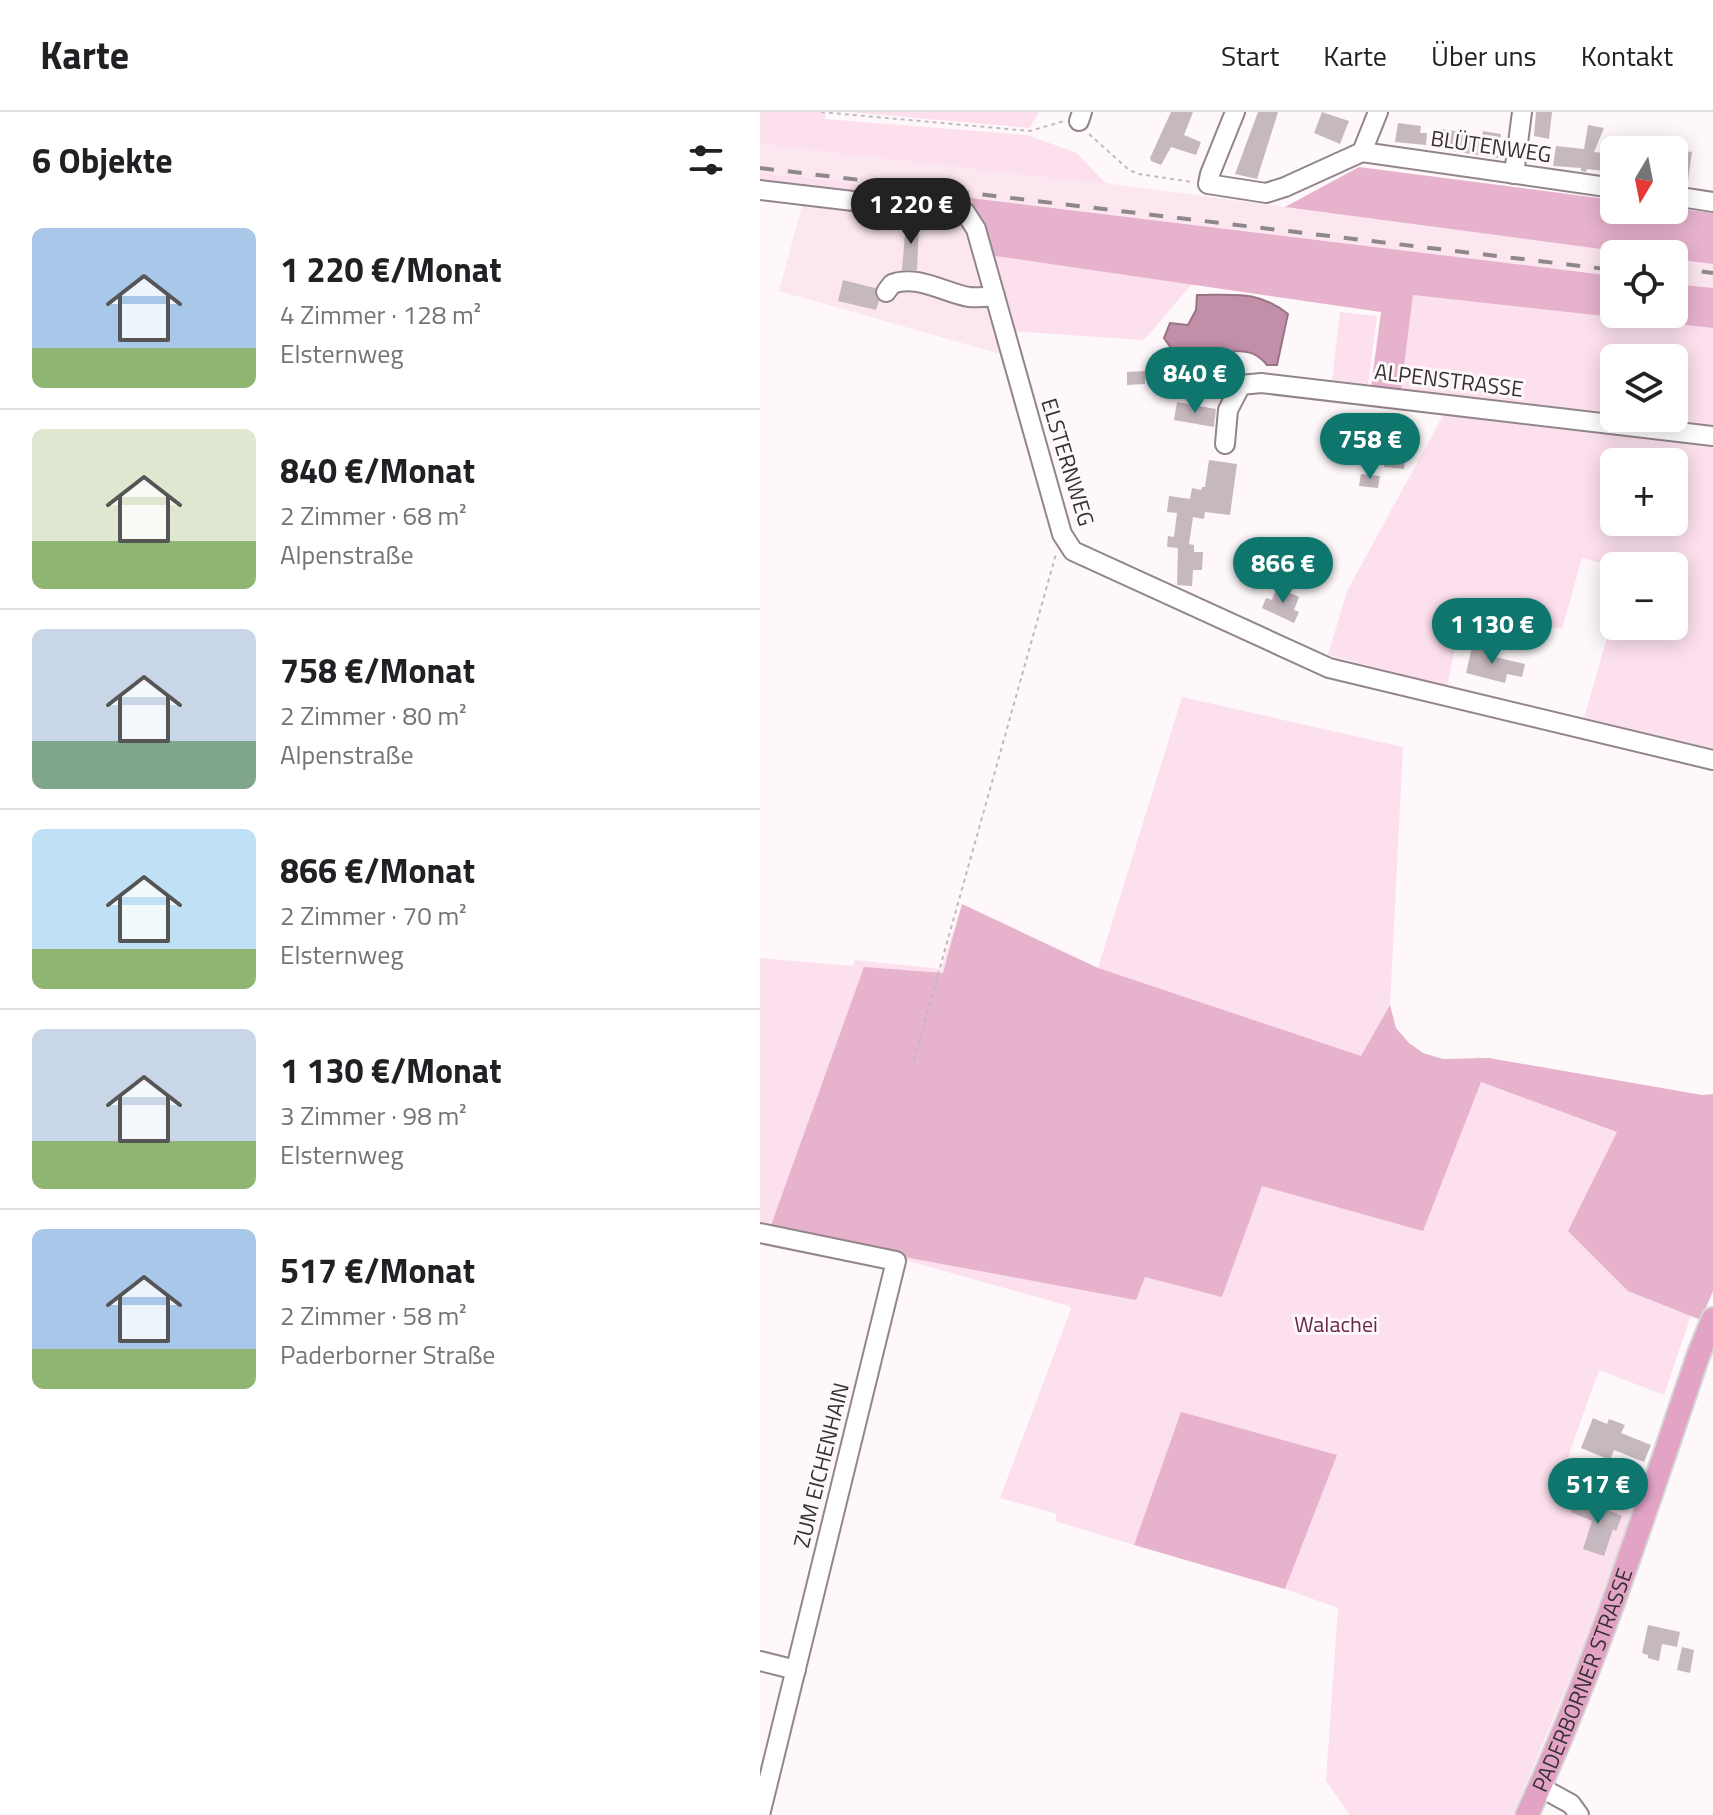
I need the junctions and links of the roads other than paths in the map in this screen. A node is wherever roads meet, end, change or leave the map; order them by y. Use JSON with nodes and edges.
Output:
{"nodes":[{"id":1,"x":1235,"y":112,"type":"edge"},
{"id":2,"x":1378,"y":112,"type":"edge"},
{"id":3,"x":1522,"y":112,"type":"edge"},
{"id":4,"x":1362,"y":152,"type":"junction"},
{"id":5,"x":1514,"y":174,"type":"junction"},
{"id":6,"x":1600,"y":186,"type":"edge"},
{"id":7,"x":760,"y":190,"type":"edge"},
{"id":8,"x":1688,"y":198,"type":"edge"},
{"id":9,"x":1713,"y":202,"type":"edge"},
{"id":10,"x":886,"y":292,"type":"dead end"},
{"id":11,"x":995,"y":296,"type":"junction"},
{"id":12,"x":1713,"y":436,"type":"edge"},
{"id":13,"x":1225,"y":444,"type":"dead end"},
{"id":14,"x":1713,"y":760,"type":"edge"},
{"id":15,"x":760,"y":1233,"type":"edge"},
{"id":16,"x":1713,"y":1319,"type":"edge"},
{"id":17,"x":760,"y":1661,"type":"edge"},
{"id":18,"x":796,"y":1670,"type":"junction"},
{"id":19,"x":1540,"y":1787,"type":"junction"},
{"id":20,"x":760,"y":1815,"type":"edge"},
{"id":21,"x":1527,"y":1815,"type":"edge"},
{"id":22,"x":1579,"y":1815,"type":"edge"}],
"edges":[{"from":1,"to":4,"type":"street"},
{"from":2,"to":4,"type":"street"},
{"from":3,"to":5,"type":"street"},
{"from":4,"to":5,"type":"street","name":"BLÜTENWEG"},
{"from":5,"to":6,"type":"street","name":"BLÜTENWEG"},
{"from":7,"to":11,"type":"street","name":"ELSTERNWEG"},
{"from":8,"to":9,"type":"street"},
{"from":10,"to":11,"type":"street"},
{"from":11,"to":14,"type":"street","name":"ELSTERNWEG"},
{"from":12,"to":13,"type":"street","name":"ALPENSTRASSE"},
{"from":15,"to":18,"type":"street","name":"ZUM EICHENHAIN"},
{"from":16,"to":19,"type":"main road","name":"PADERBORNER STRASSE"},
{"from":17,"to":18,"type":"street"},
{"from":18,"to":20,"type":"street","name":"ZUM EICHENHAIN"},
{"from":19,"to":21,"type":"main road","name":"PADERBORNER STRASSE"},
{"from":19,"to":22,"type":"street"}]}
